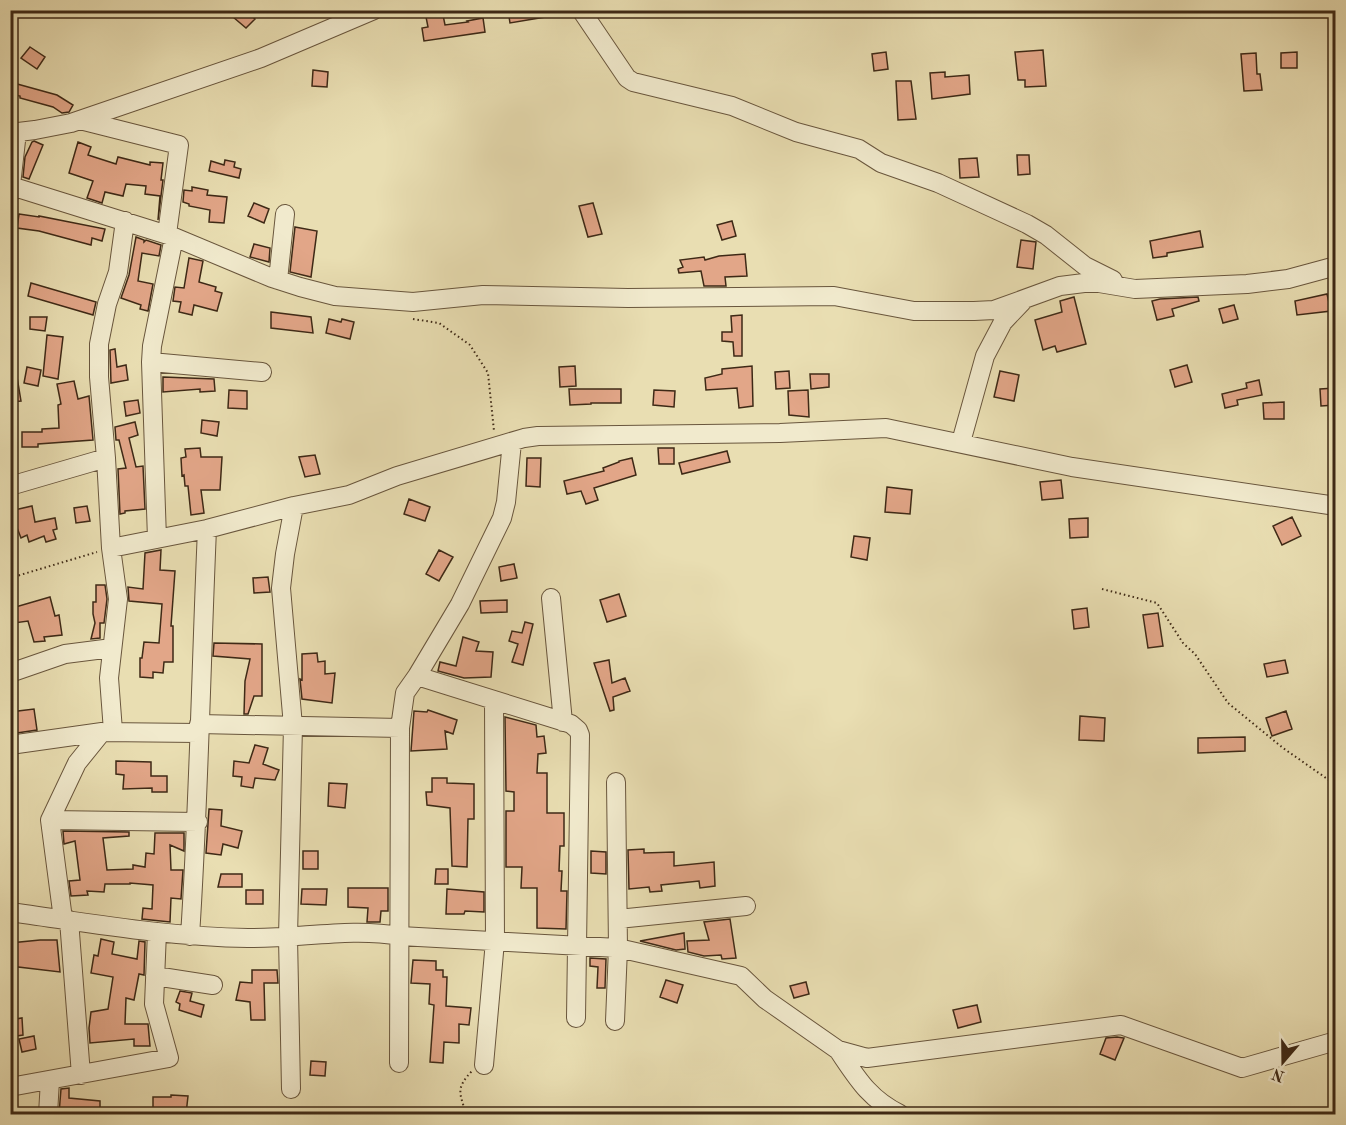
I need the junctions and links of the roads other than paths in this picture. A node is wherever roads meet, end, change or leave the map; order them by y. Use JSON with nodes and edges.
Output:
{"nodes":[{"id":1,"x":374,"y":10,"type":"edge"},
{"id":2,"x":581,"y":10,"type":"edge"},
{"id":3,"x":80,"y":120,"type":"junction"},
{"id":4,"x":14,"y":133,"type":"edge"},
{"id":5,"x":11,"y":186,"type":"edge"},
{"id":6,"x":10,"y":194,"type":"edge"},
{"id":7,"x":285,"y":214,"type":"dead end"},
{"id":8,"x":125,"y":221,"type":"junction"},
{"id":9,"x":170,"y":236,"type":"junction"},
{"id":10,"x":1335,"y":266,"type":"edge"},
{"id":11,"x":278,"y":280,"type":"junction"},
{"id":12,"x":1135,"y":289,"type":"junction"},
{"id":13,"x":1028,"y":296,"type":"junction"},
{"id":14,"x":151,"y":362,"type":"junction"},
{"id":15,"x":262,"y":372,"type":"dead end"},
{"id":16,"x":961,"y":442,"type":"junction"},
{"id":17,"x":504,"y":444,"type":"junction"},
{"id":18,"x":106,"y":458,"type":"junction"},
{"id":19,"x":10,"y":486,"type":"edge"},
{"id":20,"x":294,"y":506,"type":"junction"},
{"id":21,"x":1335,"y":506,"type":"edge"},
{"id":22,"x":207,"y":529,"type":"junction"},
{"id":23,"x":157,"y":539,"type":"junction"},
{"id":24,"x":111,"y":548,"type":"junction"},
{"id":25,"x":551,"y":598,"type":"dead end"},
{"id":26,"x":112,"y":648,"type":"junction"},
{"id":27,"x":10,"y":673,"type":"edge"},
{"id":28,"x":417,"y":676,"type":"junction"},
{"id":29,"x":494,"y":701,"type":"junction"},
{"id":30,"x":563,"y":722,"type":"junction"},
{"id":31,"x":293,"y":726,"type":"junction"},
{"id":32,"x":400,"y":728,"type":"junction"},
{"id":33,"x":199,"y":729,"type":"junction"},
{"id":34,"x":107,"y":731,"type":"junction"},
{"id":35,"x":10,"y":746,"type":"edge"},
{"id":36,"x":616,"y":782,"type":"dead end"},
{"id":37,"x":50,"y":820,"type":"junction"},
{"id":38,"x":198,"y":822,"type":"junction"},
{"id":39,"x":746,"y":906,"type":"dead end"},
{"id":40,"x":10,"y":912,"type":"edge"},
{"id":41,"x":618,"y":919,"type":"junction"},
{"id":42,"x":66,"y":920,"type":"junction"},
{"id":43,"x":157,"y":932,"type":"junction"},
{"id":44,"x":190,"y":936,"type":"junction"},
{"id":45,"x":288,"y":936,"type":"junction"},
{"id":46,"x":400,"y":936,"type":"junction"},
{"id":47,"x":495,"y":941,"type":"junction"},
{"id":48,"x":577,"y":945,"type":"junction"},
{"id":49,"x":618,"y":948,"type":"junction"},
{"id":50,"x":155,"y":976,"type":"junction"},
{"id":51,"x":213,"y":985,"type":"dead end"},
{"id":52,"x":576,"y":1018,"type":"dead end"},
{"id":53,"x":615,"y":1021,"type":"dead end"},
{"id":54,"x":1335,"y":1041,"type":"edge"},
{"id":55,"x":838,"y":1050,"type":"junction"},
{"id":56,"x":399,"y":1063,"type":"dead end"},
{"id":57,"x":484,"y":1065,"type":"road end"},
{"id":58,"x":81,"y":1075,"type":"junction"},
{"id":59,"x":50,"y":1080,"type":"junction"},
{"id":60,"x":10,"y":1087,"type":"edge"},
{"id":61,"x":291,"y":1089,"type":"dead end"},
{"id":62,"x":48,"y":1114,"type":"edge"},
{"id":63,"x":900,"y":1114,"type":"edge"}],
"edges":[{"from":1,"to":3,"type":"street"},
{"from":2,"to":12,"type":"street"},
{"from":3,"to":4,"type":"street"},
{"from":3,"to":9,"type":"street"},
{"from":4,"to":5,"type":"street"},
{"from":5,"to":6,"type":"street"},
{"from":5,"to":8,"type":"street"},
{"from":7,"to":11,"type":"street"},
{"from":8,"to":9,"type":"street"},
{"from":8,"to":18,"type":"street"},
{"from":9,"to":11,"type":"street"},
{"from":9,"to":14,"type":"street"},
{"from":10,"to":12,"type":"street"},
{"from":11,"to":13,"type":"street"},
{"from":12,"to":13,"type":"street"},
{"from":13,"to":16,"type":"street"},
{"from":14,"to":15,"type":"street"},
{"from":14,"to":23,"type":"street"},
{"from":16,"to":17,"type":"street"},
{"from":16,"to":21,"type":"street"},
{"from":17,"to":20,"type":"street"},
{"from":17,"to":28,"type":"street"},
{"from":18,"to":19,"type":"street"},
{"from":18,"to":24,"type":"street"},
{"from":20,"to":22,"type":"street"},
{"from":20,"to":31,"type":"street"},
{"from":22,"to":23,"type":"street"},
{"from":22,"to":33,"type":"street"},
{"from":23,"to":24,"type":"street"},
{"from":24,"to":26,"type":"street"},
{"from":25,"to":30,"type":"street"},
{"from":26,"to":27,"type":"street"},
{"from":26,"to":34,"type":"street"},
{"from":28,"to":29,"type":"street"},
{"from":28,"to":32,"type":"street"},
{"from":29,"to":30,"type":"street"},
{"from":29,"to":47,"type":"street"},
{"from":30,"to":48,"type":"street"},
{"from":31,"to":32,"type":"street"},
{"from":31,"to":33,"type":"street"},
{"from":31,"to":45,"type":"street"},
{"from":32,"to":46,"type":"street"},
{"from":33,"to":34,"type":"street"},
{"from":33,"to":38,"type":"street"},
{"from":34,"to":35,"type":"street"},
{"from":34,"to":37,"type":"street"},
{"from":36,"to":41,"type":"street"},
{"from":37,"to":38,"type":"street"},
{"from":37,"to":42,"type":"street"},
{"from":38,"to":44,"type":"street"},
{"from":39,"to":41,"type":"street"},
{"from":40,"to":42,"type":"street"},
{"from":41,"to":49,"type":"street"},
{"from":42,"to":43,"type":"street"},
{"from":42,"to":58,"type":"street"},
{"from":43,"to":44,"type":"street"},
{"from":43,"to":50,"type":"street"},
{"from":44,"to":45,"type":"street"},
{"from":45,"to":46,"type":"street"},
{"from":45,"to":61,"type":"street"},
{"from":46,"to":47,"type":"street"},
{"from":46,"to":56,"type":"street"},
{"from":47,"to":48,"type":"street"},
{"from":47,"to":57,"type":"street"},
{"from":48,"to":49,"type":"street"},
{"from":48,"to":52,"type":"street"},
{"from":49,"to":53,"type":"street"},
{"from":49,"to":55,"type":"street"},
{"from":50,"to":51,"type":"street"},
{"from":50,"to":58,"type":"street"},
{"from":54,"to":55,"type":"street"},
{"from":55,"to":63,"type":"street"},
{"from":58,"to":59,"type":"street"},
{"from":59,"to":60,"type":"street"},
{"from":59,"to":62,"type":"street"}]}
